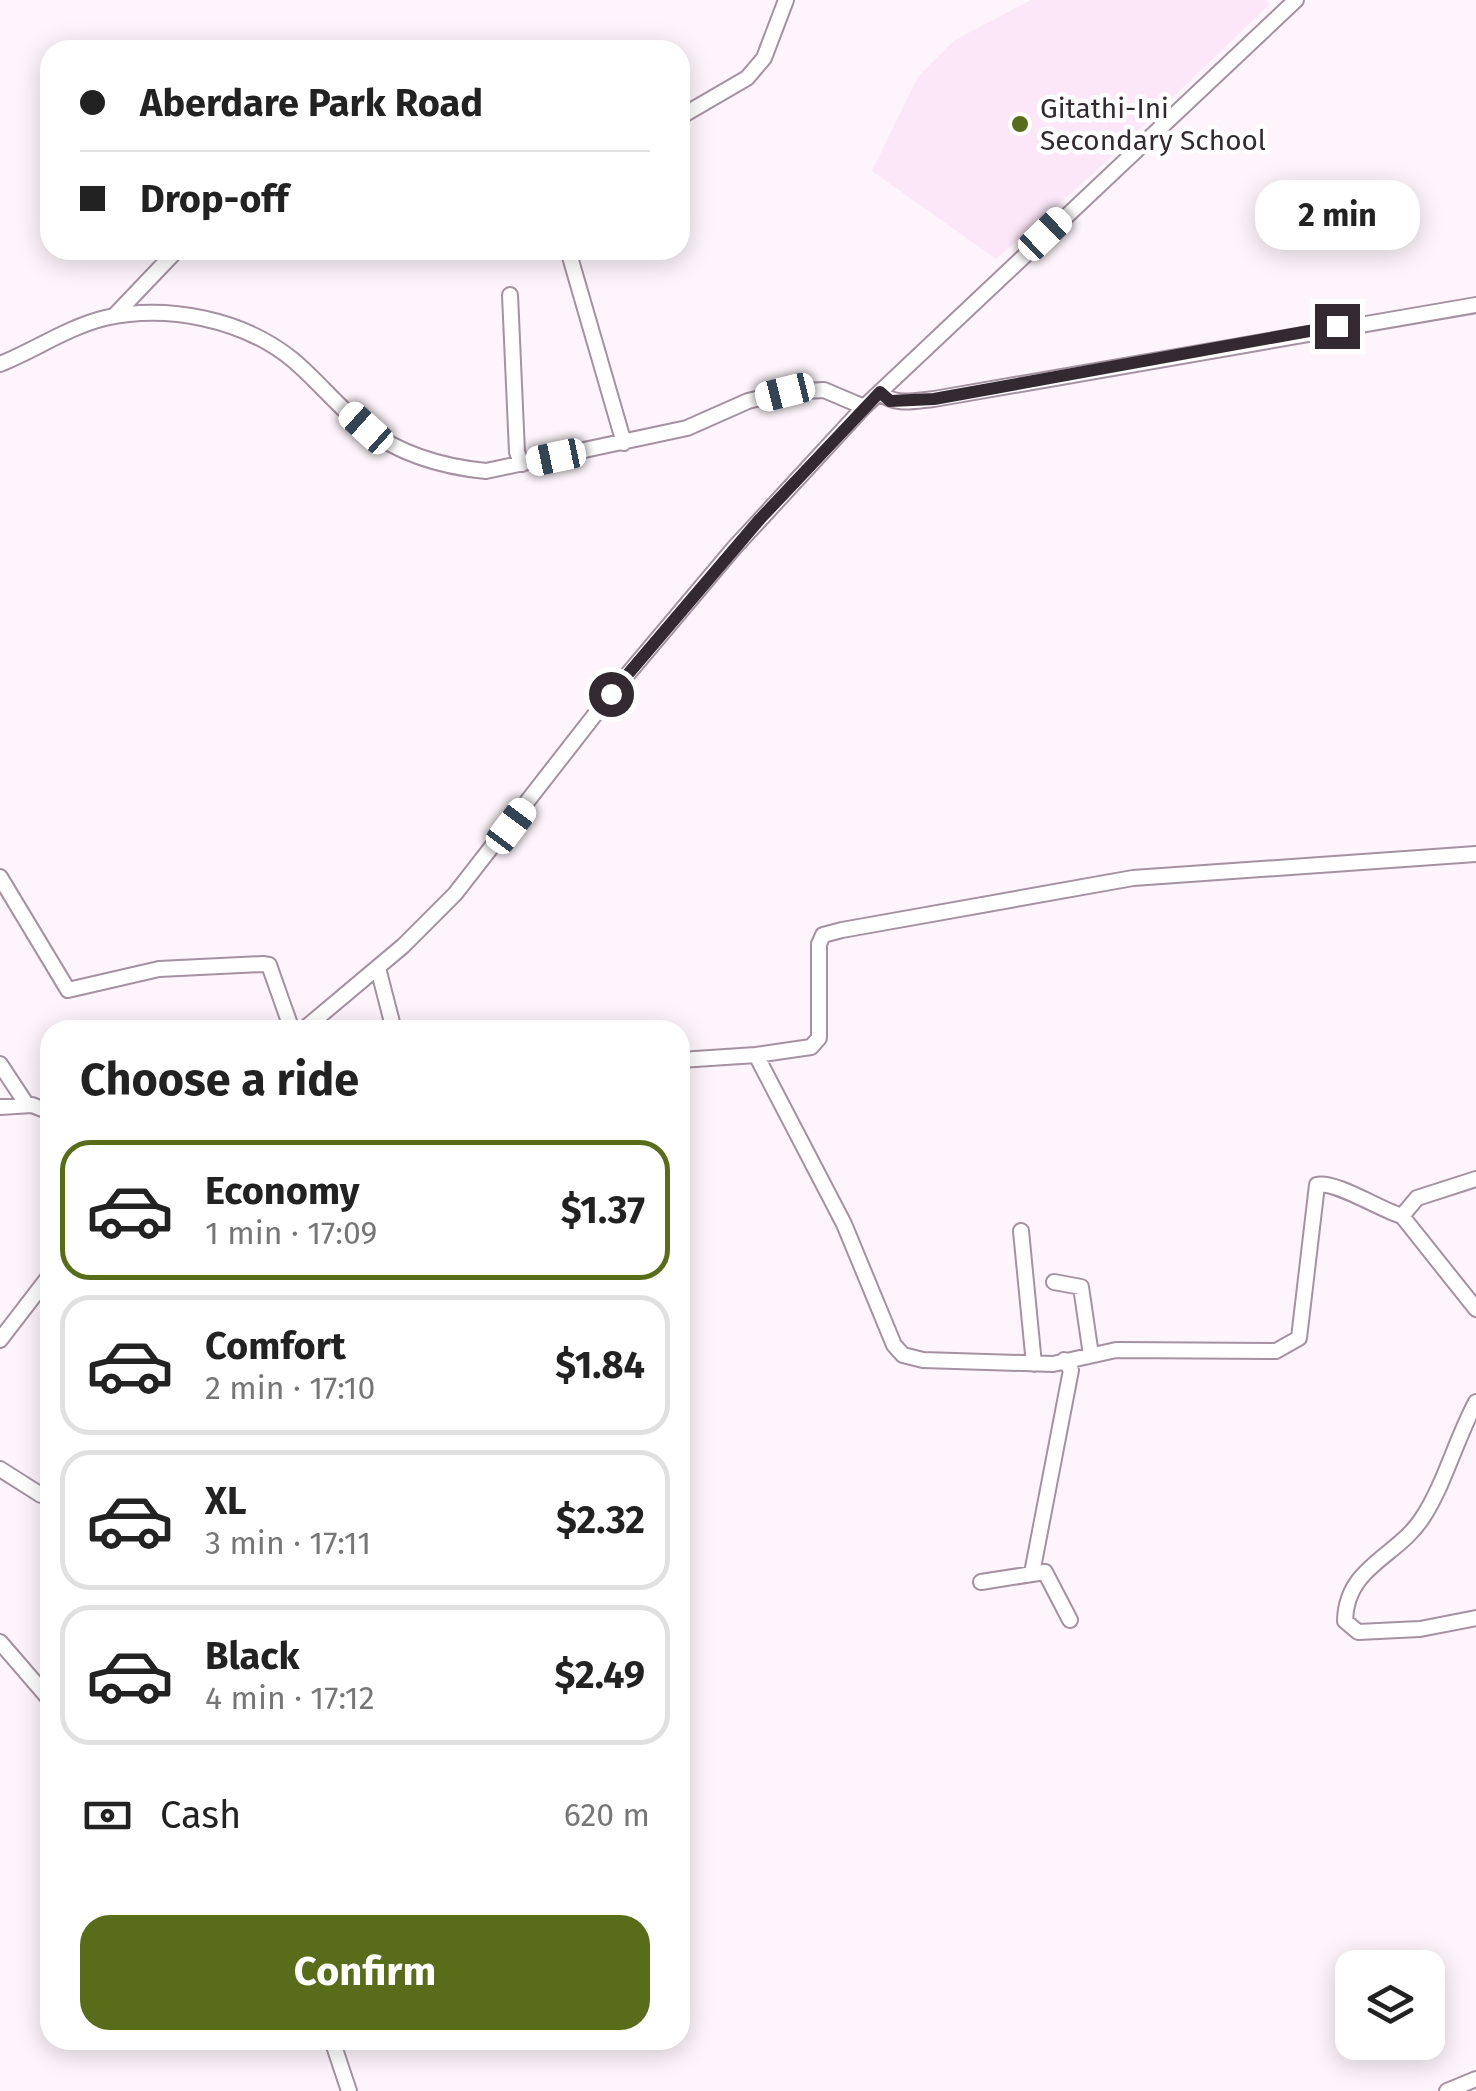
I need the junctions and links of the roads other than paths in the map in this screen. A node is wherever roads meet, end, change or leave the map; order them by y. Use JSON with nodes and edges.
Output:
{"nodes":[{"id":1,"x":786,"y":0,"type":"edge"},
{"id":2,"x":1296,"y":0,"type":"edge"},
{"id":3,"x":690,"y":112,"type":"edge"},
{"id":4,"x":167,"y":260,"type":"edge"},
{"id":5,"x":571,"y":260,"type":"edge"},
{"id":6,"x":510,"y":295,"type":"dead end"},
{"id":7,"x":1476,"y":305,"type":"edge"},
{"id":8,"x":114,"y":316,"type":"junction"},
{"id":9,"x":0,"y":364,"type":"edge"},
{"id":10,"x":880,"y":392,"type":"junction"},
{"id":11,"x":864,"y":407,"type":"junction"},
{"id":12,"x":624,"y":442,"type":"junction"},
{"id":13,"x":522,"y":464,"type":"junction"},
{"id":14,"x":1476,"y":854,"type":"edge"},
{"id":15,"x":0,"y":876,"type":"edge"},
{"id":16,"x":378,"y":968,"type":"junction"},
{"id":17,"x":289,"y":1020,"type":"edge"},
{"id":18,"x":315,"y":1020,"type":"edge"},
{"id":19,"x":391,"y":1020,"type":"edge"},
{"id":20,"x":756,"y":1056,"type":"junction"},
{"id":21,"x":690,"y":1059,"type":"edge"},
{"id":22,"x":0,"y":1064,"type":"edge"},
{"id":23,"x":27,"y":1105,"type":"junction"},
{"id":24,"x":0,"y":1107,"type":"edge"},
{"id":25,"x":40,"y":1109,"type":"edge"},
{"id":26,"x":1476,"y":1179,"type":"edge"},
{"id":27,"x":1402,"y":1216,"type":"junction"},
{"id":28,"x":1021,"y":1231,"type":"dead end"},
{"id":29,"x":1054,"y":1282,"type":"dead end"},
{"id":30,"x":40,"y":1288,"type":"edge"},
{"id":31,"x":1476,"y":1309,"type":"edge"},
{"id":32,"x":0,"y":1340,"type":"edge"},
{"id":33,"x":1091,"y":1355,"type":"junction"},
{"id":34,"x":1064,"y":1360,"type":"junction"},
{"id":35,"x":1034,"y":1364,"type":"junction"},
{"id":36,"x":1476,"y":1402,"type":"edge"},
{"id":37,"x":0,"y":1469,"type":"edge"},
{"id":38,"x":40,"y":1494,"type":"edge"},
{"id":39,"x":1032,"y":1573,"type":"junction"},
{"id":40,"x":981,"y":1582,"type":"dead end"},
{"id":41,"x":1476,"y":1618,"type":"edge"},
{"id":42,"x":1070,"y":1620,"type":"dead end"},
{"id":43,"x":0,"y":1642,"type":"edge"},
{"id":44,"x":40,"y":1688,"type":"edge"},
{"id":45,"x":336,"y":2050,"type":"edge"},
{"id":46,"x":1476,"y":2080,"type":"edge"},
{"id":47,"x":350,"y":2091,"type":"edge"},
{"id":48,"x":1446,"y":2091,"type":"edge"}],
"edges":[{"from":1,"to":3,"type":"street"},
{"from":2,"to":10,"type":"street"},
{"from":4,"to":8,"type":"street"},
{"from":5,"to":12,"type":"street"},
{"from":6,"to":13,"type":"street"},
{"from":7,"to":10,"type":"street"},
{"from":8,"to":9,"type":"street"},
{"from":8,"to":13,"type":"street"},
{"from":10,"to":11,"type":"street"},
{"from":11,"to":12,"type":"street"},
{"from":11,"to":16,"type":"street"},
{"from":12,"to":13,"type":"street"},
{"from":14,"to":20,"type":"street"},
{"from":15,"to":17,"type":"street"},
{"from":16,"to":18,"type":"street"},
{"from":16,"to":19,"type":"street"},
{"from":20,"to":21,"type":"street"},
{"from":20,"to":35,"type":"street"},
{"from":22,"to":23,"type":"street"},
{"from":23,"to":24,"type":"street"},
{"from":23,"to":25,"type":"street"},
{"from":26,"to":27,"type":"street"},
{"from":27,"to":31,"type":"street"},
{"from":27,"to":33,"type":"street"},
{"from":28,"to":35,"type":"street"},
{"from":29,"to":33,"type":"street"},
{"from":30,"to":32,"type":"street"},
{"from":33,"to":34,"type":"street"},
{"from":34,"to":35,"type":"street"},
{"from":34,"to":39,"type":"street"},
{"from":36,"to":41,"type":"street"},
{"from":37,"to":38,"type":"street"},
{"from":39,"to":40,"type":"street"},
{"from":39,"to":42,"type":"street"},
{"from":43,"to":44,"type":"street"},
{"from":45,"to":47,"type":"street"},
{"from":46,"to":48,"type":"street"}]}
